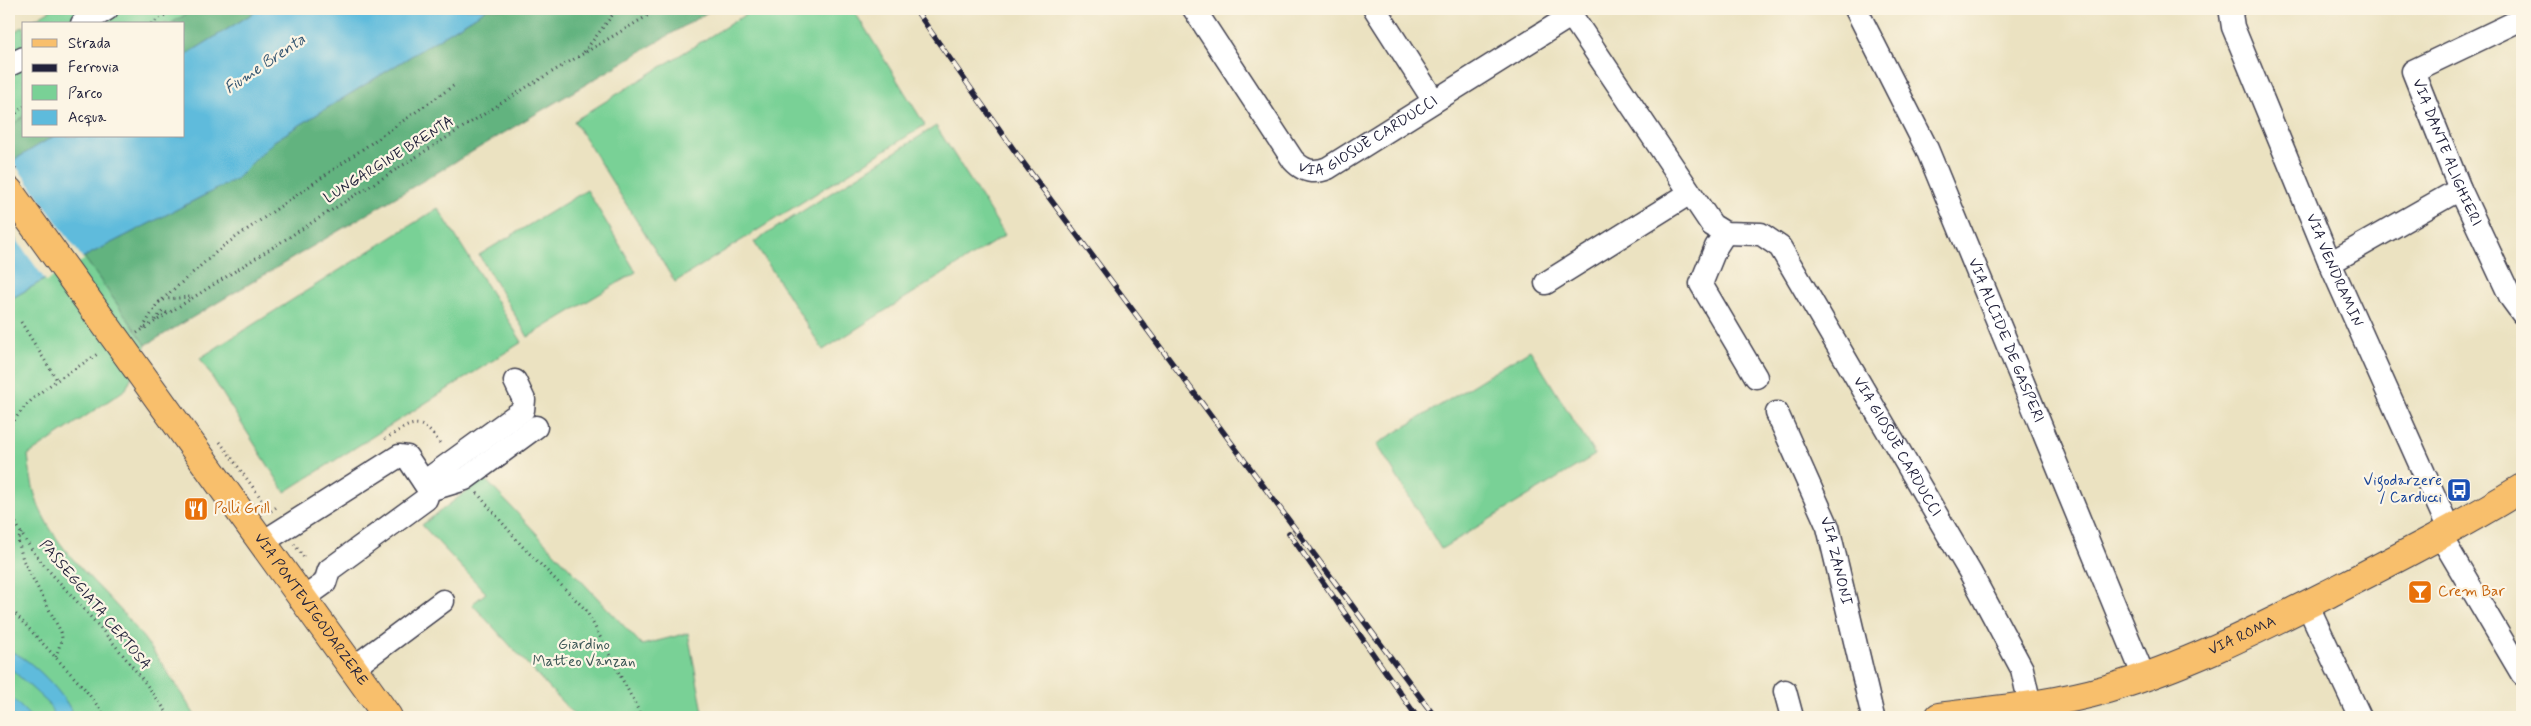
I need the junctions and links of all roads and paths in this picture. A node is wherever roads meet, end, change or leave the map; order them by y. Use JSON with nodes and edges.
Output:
{"nodes":[{"id":1,"x":107,"y":9,"type":"edge"},
{"id":2,"x":175,"y":9,"type":"edge"},
{"id":3,"x":618,"y":9,"type":"edge"},
{"id":4,"x":659,"y":9,"type":"edge"},
{"id":5,"x":1194,"y":9,"type":"edge"},
{"id":6,"x":1375,"y":9,"type":"edge"},
{"id":7,"x":1856,"y":9,"type":"edge"},
{"id":8,"x":2233,"y":9,"type":"edge"},
{"id":9,"x":1570,"y":12,"type":"edge"},
{"id":10,"x":2522,"y":19,"type":"edge"},
{"id":11,"x":85,"y":22,"type":"edge"},
{"id":12,"x":154,"y":22,"type":"edge"},
{"id":13,"x":583,"y":53,"type":"junction"},
{"id":14,"x":22,"y":59,"type":"edge"},
{"id":15,"x":9,"y":65,"type":"edge"},
{"id":16,"x":456,"y":84,"type":"dead end"},
{"id":17,"x":1434,"y":102,"type":"junction"},
{"id":18,"x":22,"y":108,"type":"edge"},
{"id":19,"x":9,"y":120,"type":"edge"},
{"id":20,"x":2460,"y":189,"type":"junction"},
{"id":21,"x":9,"y":191,"type":"edge"},
{"id":22,"x":1690,"y":193,"type":"junction"},
{"id":23,"x":1725,"y":233,"type":"junction"},
{"id":24,"x":2330,"y":263,"type":"junction"},
{"id":25,"x":1546,"y":283,"type":"dead end"},
{"id":26,"x":192,"y":297,"type":"junction"},
{"id":27,"x":156,"y":304,"type":"junction"},
{"id":28,"x":2522,"y":313,"type":"edge"},
{"id":29,"x":21,"y":322,"type":"dead end"},
{"id":30,"x":142,"y":329,"type":"junction"},
{"id":31,"x":115,"y":339,"type":"junction"},
{"id":32,"x":1756,"y":377,"type":"dead end"},
{"id":33,"x":57,"y":380,"type":"junction"},
{"id":34,"x":515,"y":380,"type":"dead end"},
{"id":35,"x":1777,"y":413,"type":"dead end"},
{"id":36,"x":536,"y":427,"type":"dead end"},
{"id":37,"x":9,"y":429,"type":"edge"},
{"id":38,"x":426,"y":486,"type":"junction"},
{"id":39,"x":472,"y":487,"type":"dead end"},
{"id":40,"x":2522,"y":488,"type":"edge"},
{"id":41,"x":9,"y":504,"type":"edge"},
{"id":42,"x":22,"y":532,"type":"junction"},
{"id":43,"x":2444,"y":532,"type":"junction"},
{"id":44,"x":264,"y":542,"type":"junction"},
{"id":45,"x":304,"y":598,"type":"junction"},
{"id":46,"x":443,"y":601,"type":"dead end"},
{"id":47,"x":2307,"y":604,"type":"junction"},
{"id":48,"x":9,"y":607,"type":"edge"},
{"id":49,"x":56,"y":657,"type":"junction"},
{"id":50,"x":353,"y":668,"type":"junction"},
{"id":51,"x":2522,"y":674,"type":"edge"},
{"id":52,"x":2144,"y":677,"type":"junction"},
{"id":53,"x":1785,"y":691,"type":"dead end"},
{"id":54,"x":2030,"y":705,"type":"junction"},
{"id":55,"x":386,"y":716,"type":"edge"},
{"id":56,"x":106,"y":717,"type":"edge"},
{"id":57,"x":170,"y":717,"type":"edge"},
{"id":58,"x":642,"y":717,"type":"edge"},
{"id":59,"x":1792,"y":717,"type":"edge"},
{"id":60,"x":1873,"y":717,"type":"edge"},
{"id":61,"x":1938,"y":717,"type":"edge"},
{"id":62,"x":2360,"y":717,"type":"edge"}],
"edges":[{"from":1,"to":11,"type":"street"},
{"from":2,"to":12,"type":"path"},
{"from":3,"to":13,"type":"path"},
{"from":4,"to":13,"type":"path","name":"LUNGARGINE BRENTA"},
{"from":5,"to":17,"type":"street","name":"VIA GIOSUÈ CARDUCCI"},
{"from":6,"to":17,"type":"street"},
{"from":7,"to":52,"type":"street","name":"VIA ALCIDE DE GASPERI"},
{"from":8,"to":24,"type":"street","name":"VIA VENDRAMIN"},
{"from":9,"to":17,"type":"street","name":"VIA GIOSUÈ CARDUCCI"},
{"from":9,"to":22,"type":"street","name":"VIA GIOSUÈ CARDUCCI"},
{"from":10,"to":20,"type":"street","name":"VIA DANTE ALIGHIERI"},
{"from":13,"to":26,"type":"path","name":"LUNGARGINE BRENTA"},
{"from":14,"to":15,"type":"street"},
{"from":16,"to":27,"type":"path"},
{"from":18,"to":19,"type":"path"},
{"from":20,"to":24,"type":"street"},
{"from":20,"to":28,"type":"street","name":"VIA DANTE ALIGHIERI"},
{"from":21,"to":31,"type":"main road","name":"VIA PONTEVIGODARZERE"},
{"from":22,"to":23,"type":"street","name":"VIA GIOSUÈ CARDUCCI"},
{"from":22,"to":25,"type":"street"},
{"from":23,"to":32,"type":"street"},
{"from":23,"to":54,"type":"street","name":"VIA GIOSUÈ CARDUCCI"},
{"from":24,"to":43,"type":"street","name":"VIA VENDRAMIN"},
{"from":26,"to":27,"type":"path"},
{"from":26,"to":30,"type":"path","name":"LUNGARGINE BRENTA"},
{"from":27,"to":30,"type":"path"},
{"from":29,"to":33,"type":"path"},
{"from":30,"to":31,"type":"path","name":"LUNGARGINE BRENTA"},
{"from":31,"to":33,"type":"path"},
{"from":31,"to":44,"type":"main road","name":"VIA PONTEVIGODARZERE"},
{"from":33,"to":37,"type":"path"},
{"from":34,"to":38,"type":"street"},
{"from":35,"to":60,"type":"street","name":"VIA ZANONI"},
{"from":36,"to":38,"type":"street"},
{"from":38,"to":44,"type":"street"},
{"from":38,"to":45,"type":"street"},
{"from":39,"to":58,"type":"path"},
{"from":40,"to":43,"type":"main road","name":"VIA ROMA"},
{"from":41,"to":42,"type":"path","name":"PASSEGGIATA CERTOSA"},
{"from":42,"to":49,"type":"path"},
{"from":42,"to":57,"type":"path","name":"PASSEGGIATA CERTOSA"},
{"from":43,"to":47,"type":"main road","name":"VIA ROMA"},
{"from":43,"to":51,"type":"street","name":"VIA VENDRAMIN"},
{"from":44,"to":45,"type":"main road","name":"VIA PONTEVIGODARZERE"},
{"from":45,"to":50,"type":"main road","name":"VIA PONTEVIGODARZERE"},
{"from":46,"to":50,"type":"street"},
{"from":47,"to":52,"type":"main road","name":"VIA ROMA"},
{"from":47,"to":62,"type":"street"},
{"from":48,"to":49,"type":"path"},
{"from":49,"to":56,"type":"path"},
{"from":50,"to":55,"type":"main road","name":"VIA PONTEVIGODARZERE"},
{"from":52,"to":54,"type":"main road","name":"VIA ROMA"},
{"from":53,"to":59,"type":"street"},
{"from":54,"to":61,"type":"main road","name":"VIA ROMA"}]}
